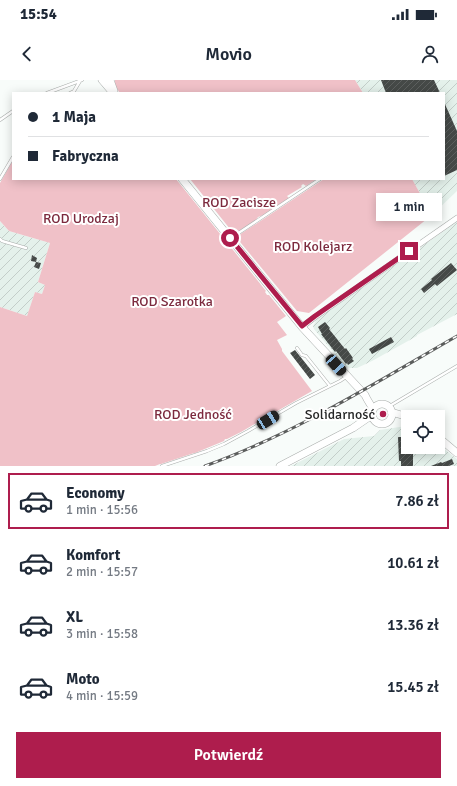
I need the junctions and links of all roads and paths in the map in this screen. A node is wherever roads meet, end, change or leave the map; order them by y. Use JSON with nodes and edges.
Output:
{"nodes":[{"id":1,"x":102,"y":80,"type":"edge"},
{"id":2,"x":110,"y":80,"type":"edge"},
{"id":3,"x":81,"y":81,"type":"edge"},
{"id":4,"x":50,"y":92,"type":"edge"},
{"id":5,"x":71,"y":92,"type":"edge"},
{"id":6,"x":113,"y":92,"type":"edge"},
{"id":7,"x":114,"y":92,"type":"edge"},
{"id":8,"x":12,"y":112,"type":"edge"},
{"id":9,"x":0,"y":120,"type":"edge"},
{"id":10,"x":12,"y":159,"type":"edge"},
{"id":11,"x":0,"y":180,"type":"edge"},
{"id":12,"x":183,"y":180,"type":"edge"},
{"id":13,"x":318,"y":180,"type":"edge"},
{"id":14,"x":457,"y":218,"type":"edge"},
{"id":15,"x":230,"y":238,"type":"junction"},
{"id":16,"x":0,"y":239,"type":"edge"},
{"id":17,"x":26,"y":248,"type":"dead end"},
{"id":18,"x":302,"y":326,"type":"junction"},
{"id":19,"x":297,"y":348,"type":"dead end"},
{"id":20,"x":457,"y":366,"type":"edge"},
{"id":21,"x":347,"y":376,"type":"junction"},
{"id":22,"x":330,"y":386,"type":"junction"},
{"id":23,"x":375,"y":412,"type":"junction"},
{"id":24,"x":390,"y":412,"type":"junction"},
{"id":25,"x":401,"y":416,"type":"edge"},
{"id":26,"x":445,"y":442,"type":"edge"},
{"id":27,"x":456,"y":451,"type":"edge"},
{"id":28,"x":162,"y":466,"type":"edge"},
{"id":29,"x":280,"y":466,"type":"edge"}],
"edges":[{"from":1,"to":6,"type":"street"},
{"from":2,"to":7,"type":"street"},
{"from":3,"to":4,"type":"lane"},
{"from":3,"to":5,"type":"lane"},
{"from":8,"to":9,"type":"lane"},
{"from":10,"to":11,"type":"lane"},
{"from":12,"to":15,"type":"street"},
{"from":13,"to":15,"type":"lane"},
{"from":14,"to":18,"type":"street"},
{"from":15,"to":18,"type":"street"},
{"from":16,"to":17,"type":"lane"},
{"from":18,"to":21,"type":"street"},
{"from":19,"to":22,"type":"lane"},
{"from":20,"to":24,"type":"lane"},
{"from":21,"to":22,"type":"lane"},
{"from":21,"to":23,"type":"street"},
{"from":22,"to":28,"type":"lane"},
{"from":23,"to":24,"type":"street"},
{"from":23,"to":24,"type":"street"},
{"from":23,"to":29,"type":"street"},
{"from":24,"to":25,"type":"street"},
{"from":26,"to":27,"type":"street"}]}
